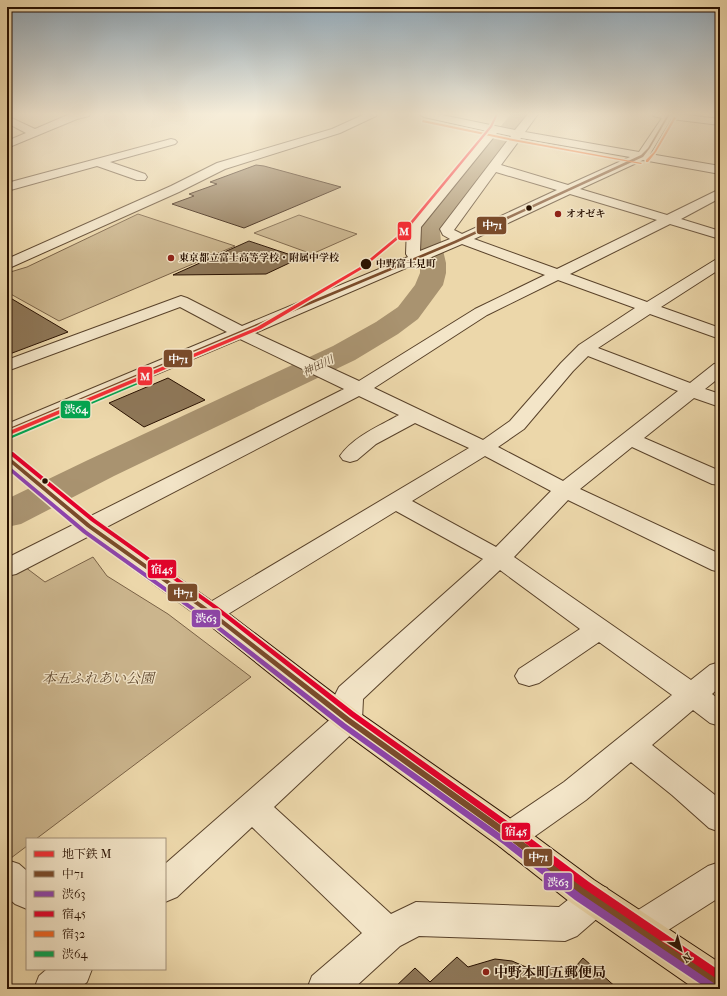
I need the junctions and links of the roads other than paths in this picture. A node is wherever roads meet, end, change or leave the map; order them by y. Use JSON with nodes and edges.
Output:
{"nodes":[{"id":1,"x":103,"y":160,"type":"edge"},
{"id":2,"x":239,"y":160,"type":"edge"},
{"id":3,"x":470,"y":160,"type":"edge"},
{"id":4,"x":497,"y":160,"type":"edge"},
{"id":5,"x":633,"y":160,"type":"edge"},
{"id":6,"x":667,"y":160,"type":"edge"},
{"id":7,"x":97,"y":162,"type":"junction"},
{"id":8,"x":720,"y":170,"type":"edge"},
{"id":9,"x":490,"y":171,"type":"junction"},
{"id":10,"x":141,"y":177,"type":"dead end"},
{"id":11,"x":7,"y":187,"type":"edge"},
{"id":12,"x":571,"y":190,"type":"junction"},
{"id":13,"x":720,"y":193,"type":"edge"},
{"id":14,"x":670,"y":219,"type":"junction"},
{"id":15,"x":720,"y":234,"type":"edge"},
{"id":16,"x":461,"y":239,"type":"junction"},
{"id":17,"x":418,"y":258,"type":"junction"},
{"id":18,"x":720,"y":263,"type":"edge"},
{"id":19,"x":7,"y":265,"type":"edge"},
{"id":20,"x":558,"y":274,"type":"junction"},
{"id":21,"x":648,"y":308,"type":"junction"},
{"id":22,"x":241,"y":333,"type":"junction"},
{"id":23,"x":720,"y":334,"type":"edge"},
{"id":24,"x":585,"y":349,"type":"junction"},
{"id":25,"x":7,"y":366,"type":"edge"},
{"id":26,"x":720,"y":368,"type":"edge"},
{"id":27,"x":358,"y":389,"type":"junction"},
{"id":28,"x":692,"y":390,"type":"junction"},
{"id":29,"x":720,"y":401,"type":"edge"},
{"id":30,"x":414,"y":415,"type":"junction"},
{"id":31,"x":7,"y":431,"type":"edge"},
{"id":32,"x":630,"y":440,"type":"junction"},
{"id":33,"x":484,"y":448,"type":"junction"},
{"id":34,"x":350,"y":456,"type":"dead end"},
{"id":35,"x":7,"y":458,"type":"edge"},
{"id":36,"x":720,"y":479,"type":"edge"},
{"id":37,"x":565,"y":490,"type":"junction"},
{"id":38,"x":396,"y":502,"type":"junction"},
{"id":39,"x":88,"y":526,"type":"junction"},
{"id":40,"x":499,"y":558,"type":"junction"},
{"id":41,"x":720,"y":564,"type":"edge"},
{"id":42,"x":7,"y":568,"type":"edge"},
{"id":43,"x":211,"y":613,"type":"junction"},
{"id":44,"x":599,"y":629,"type":"junction"},
{"id":45,"x":720,"y":672,"type":"edge"},
{"id":46,"x":530,"y":676,"type":"dead end"},
{"id":47,"x":692,"y":695,"type":"junction"},
{"id":48,"x":720,"y":715,"type":"edge"},
{"id":49,"x":348,"y":720,"type":"junction"},
{"id":50,"x":630,"y":745,"type":"junction"},
{"id":51,"x":252,"y":807,"type":"junction"},
{"id":52,"x":720,"y":818,"type":"edge"},
{"id":53,"x":510,"y":836,"type":"junction"},
{"id":54,"x":7,"y":875,"type":"edge"},
{"id":55,"x":720,"y":877,"type":"edge"},
{"id":56,"x":166,"y":885,"type":"edge"},
{"id":57,"x":26,"y":892,"type":"edge"},
{"id":58,"x":595,"y":899,"type":"junction"},
{"id":59,"x":639,"y":929,"type":"junction"},
{"id":60,"x":388,"y":934,"type":"junction"},
{"id":61,"x":73,"y":970,"type":"edge"},
{"id":62,"x":720,"y":984,"type":"edge"},
{"id":63,"x":52,"y":989,"type":"edge"},
{"id":64,"x":325,"y":989,"type":"edge"}],
"edges":[{"from":1,"to":7,"type":"street"},
{"from":2,"to":19,"type":"street"},
{"from":3,"to":17,"type":"street"},
{"from":4,"to":9,"type":"street"},
{"from":5,"to":12,"type":"street"},
{"from":6,"to":8,"type":"street"},
{"from":7,"to":10,"type":"street"},
{"from":7,"to":11,"type":"street"},
{"from":9,"to":12,"type":"street"},
{"from":9,"to":16,"type":"street"},
{"from":12,"to":14,"type":"street"},
{"from":12,"to":16,"type":"street"},
{"from":13,"to":14,"type":"street"},
{"from":14,"to":15,"type":"street"},
{"from":14,"to":20,"type":"street"},
{"from":16,"to":17,"type":"street"},
{"from":16,"to":20,"type":"street"},
{"from":17,"to":22,"type":"street"},
{"from":18,"to":21,"type":"street"},
{"from":20,"to":21,"type":"street"},
{"from":20,"to":27,"type":"street"},
{"from":21,"to":23,"type":"street"},
{"from":21,"to":24,"type":"street"},
{"from":22,"to":25,"type":"street"},
{"from":22,"to":27,"type":"street"},
{"from":22,"to":31,"type":"street"},
{"from":24,"to":28,"type":"street"},
{"from":24,"to":33,"type":"street"},
{"from":26,"to":28,"type":"street"},
{"from":27,"to":30,"type":"street"},
{"from":27,"to":39,"type":"street"},
{"from":28,"to":29,"type":"street"},
{"from":28,"to":32,"type":"street"},
{"from":30,"to":33,"type":"street"},
{"from":30,"to":34,"type":"street"},
{"from":32,"to":36,"type":"street"},
{"from":32,"to":37,"type":"street"},
{"from":33,"to":37,"type":"street"},
{"from":33,"to":38,"type":"street"},
{"from":35,"to":39,"type":"main road"},
{"from":37,"to":40,"type":"street"},
{"from":37,"to":41,"type":"street"},
{"from":38,"to":40,"type":"street"},
{"from":38,"to":43,"type":"street"},
{"from":39,"to":42,"type":"street"},
{"from":39,"to":43,"type":"main road"},
{"from":40,"to":44,"type":"street"},
{"from":40,"to":49,"type":"street"},
{"from":43,"to":49,"type":"main road"},
{"from":44,"to":46,"type":"street"},
{"from":44,"to":47,"type":"street"},
{"from":45,"to":47,"type":"street"},
{"from":47,"to":48,"type":"street"},
{"from":47,"to":50,"type":"street"},
{"from":49,"to":51,"type":"street"},
{"from":49,"to":53,"type":"main road"},
{"from":50,"to":52,"type":"street"},
{"from":50,"to":53,"type":"street"},
{"from":51,"to":56,"type":"street"},
{"from":51,"to":60,"type":"street"},
{"from":53,"to":58,"type":"main road"},
{"from":54,"to":57,"type":"street"},
{"from":55,"to":59,"type":"street"},
{"from":58,"to":59,"type":"main road"},
{"from":58,"to":60,"type":"street"},
{"from":59,"to":62,"type":"main road"},
{"from":60,"to":64,"type":"street"},
{"from":61,"to":63,"type":"street"}]}
